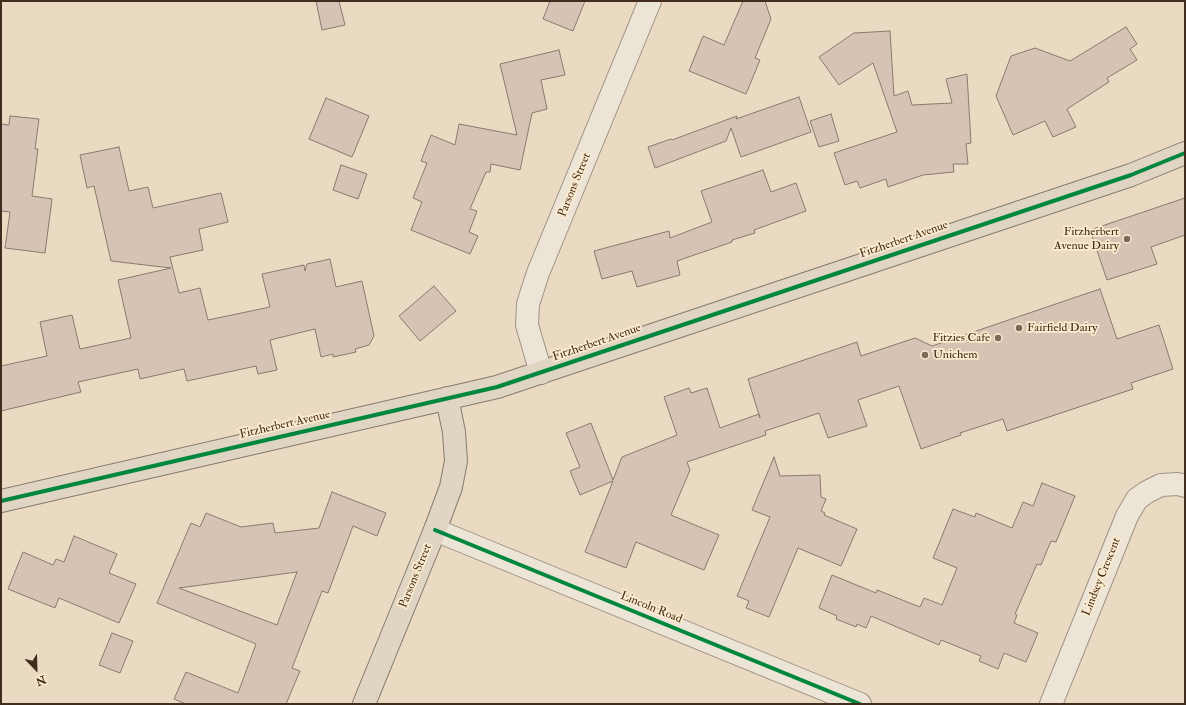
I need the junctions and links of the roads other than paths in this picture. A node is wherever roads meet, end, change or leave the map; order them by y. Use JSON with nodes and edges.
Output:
{"nodes":[{"id":1,"x":650,"y":1,"type":"edge"},
{"id":2,"x":1185,"y":153,"type":"edge"},
{"id":3,"x":541,"y":372,"type":"junction"},
{"id":4,"x":447,"y":398,"type":"junction"},
{"id":5,"x":1185,"y":486,"type":"edge"},
{"id":6,"x":1,"y":501,"type":"edge"},
{"id":7,"x":435,"y":530,"type":"junction"},
{"id":8,"x":364,"y":704,"type":"edge"},
{"id":9,"x":860,"y":704,"type":"edge"},
{"id":10,"x":1051,"y":704,"type":"edge"}],
"edges":[{"from":1,"to":3,"type":"street","name":"Parsons Street"},
{"from":2,"to":3,"type":"main road","name":"Fitzherbert Avenue"},
{"from":3,"to":4,"type":"main road","name":"Fitzherbert Avenue"},
{"from":4,"to":6,"type":"main road","name":"Fitzherbert Avenue"},
{"from":4,"to":7,"type":"main road","name":"Parsons Street"},
{"from":5,"to":10,"type":"street","name":"Lindsey Crescent"},
{"from":7,"to":8,"type":"main road","name":"Parsons Street"},
{"from":7,"to":9,"type":"street","name":"Lincoln Road"}]}
